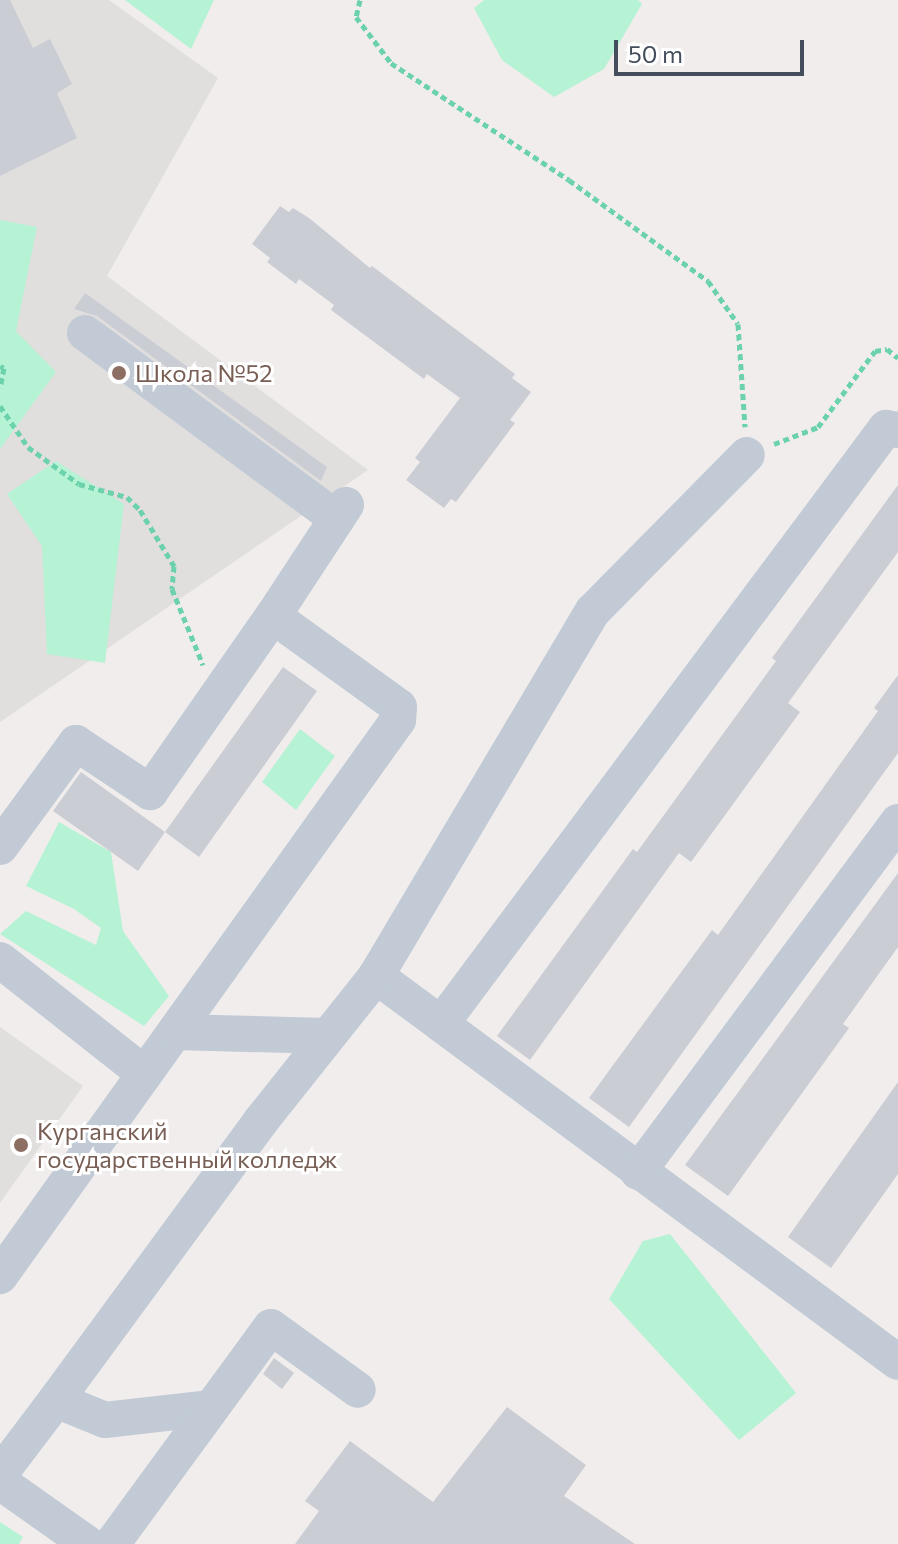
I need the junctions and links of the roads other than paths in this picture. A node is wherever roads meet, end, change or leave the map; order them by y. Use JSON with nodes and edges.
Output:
{"nodes":[{"id":1,"x":85,"y":333,"type":"dead end"},
{"id":2,"x":898,"y":430,"type":"edge"},
{"id":3,"x":747,"y":455,"type":"road end"},
{"id":4,"x":273,"y":616,"type":"junction"},
{"id":5,"x":898,"y":822,"type":"edge"},
{"id":6,"x":0,"y":847,"type":"edge"},
{"id":7,"x":0,"y":960,"type":"edge"},
{"id":8,"x":376,"y":976,"type":"junction"},
{"id":9,"x":441,"y":1024,"type":"junction"},
{"id":10,"x":175,"y":1032,"type":"junction"},
{"id":11,"x":328,"y":1036,"type":"junction"},
{"id":12,"x":145,"y":1074,"type":"junction"},
{"id":13,"x":638,"y":1172,"type":"junction"},
{"id":14,"x":0,"y":1276,"type":"edge"},
{"id":15,"x":898,"y":1362,"type":"edge"},
{"id":16,"x":358,"y":1390,"type":"dead end"},
{"id":17,"x":56,"y":1400,"type":"junction"},
{"id":18,"x":211,"y":1408,"type":"junction"},
{"id":19,"x":0,"y":1474,"type":"edge"},
{"id":20,"x":0,"y":1482,"type":"edge"},
{"id":21,"x":88,"y":1544,"type":"edge"},
{"id":22,"x":112,"y":1544,"type":"edge"}],
"edges":[{"from":1,"to":4,"type":"street"},
{"from":2,"to":9,"type":"street"},
{"from":3,"to":8,"type":"street"},
{"from":4,"to":6,"type":"street"},
{"from":4,"to":10,"type":"street"},
{"from":5,"to":13,"type":"street"},
{"from":7,"to":12,"type":"street"},
{"from":8,"to":9,"type":"street"},
{"from":8,"to":11,"type":"street"},
{"from":9,"to":13,"type":"street"},
{"from":10,"to":11,"type":"street"},
{"from":10,"to":12,"type":"street"},
{"from":11,"to":17,"type":"street"},
{"from":12,"to":14,"type":"street"},
{"from":13,"to":15,"type":"street"},
{"from":16,"to":18,"type":"street"},
{"from":17,"to":18,"type":"street"},
{"from":17,"to":19,"type":"street"},
{"from":18,"to":22,"type":"street"},
{"from":20,"to":21,"type":"street"}]}
